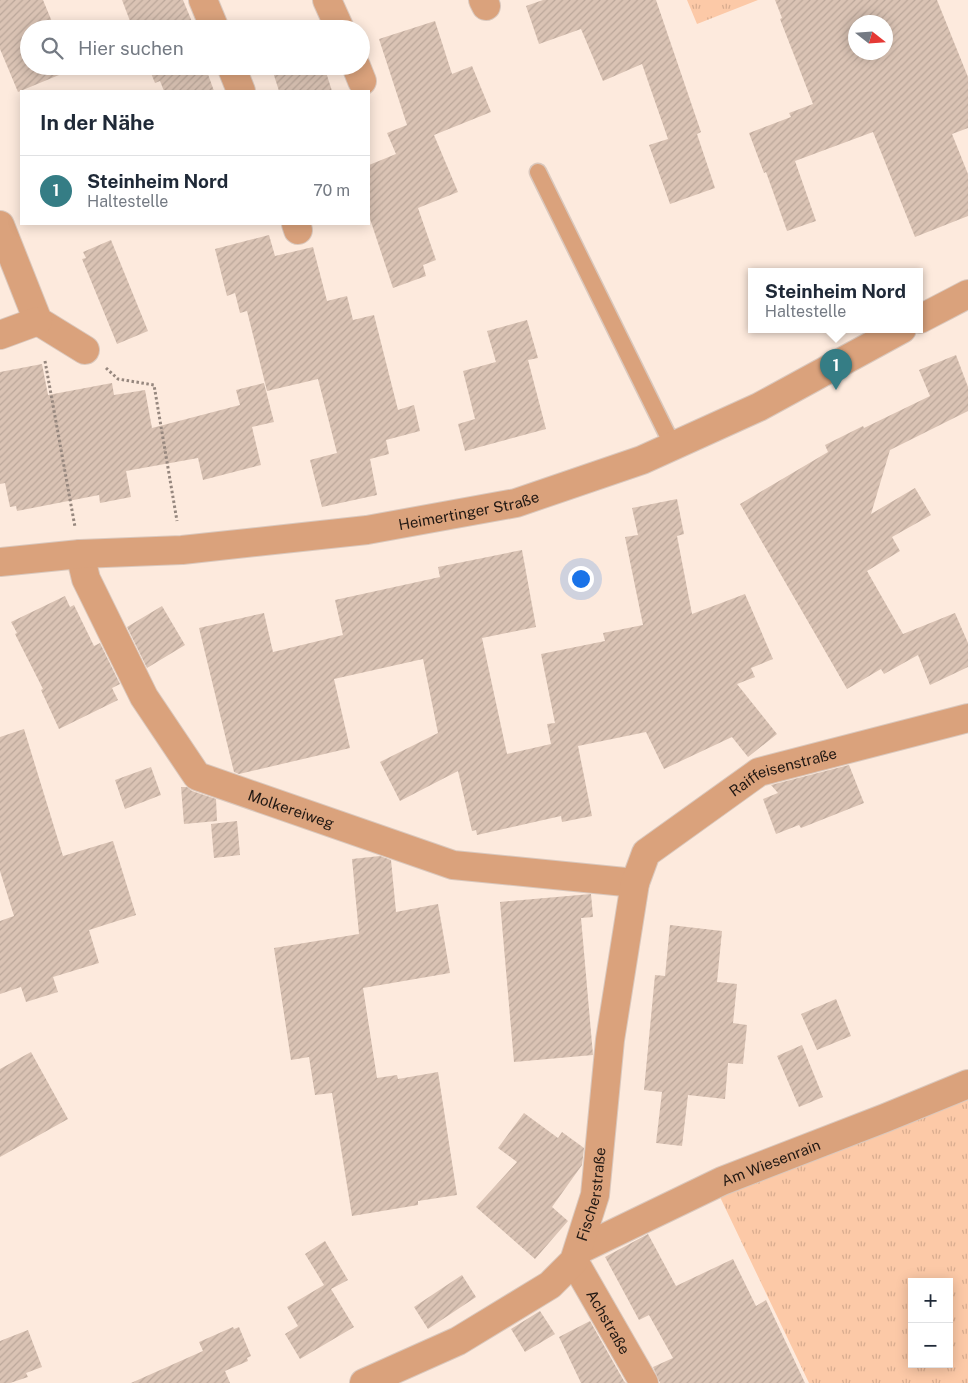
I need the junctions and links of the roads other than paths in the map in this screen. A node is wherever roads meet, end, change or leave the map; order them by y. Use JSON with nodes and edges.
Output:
{"nodes":[{"id":1,"x":203,"y":0,"type":"edge"},
{"id":2,"x":327,"y":0,"type":"edge"},
{"id":3,"x":211,"y":20,"type":"edge"},
{"id":4,"x":336,"y":20,"type":"edge"},
{"id":5,"x":235,"y":75,"type":"edge"},
{"id":6,"x":241,"y":90,"type":"edge"},
{"id":7,"x":538,"y":172,"type":"dead end"},
{"id":8,"x":0,"y":224,"type":"edge"},
{"id":9,"x":968,"y":294,"type":"edge"},
{"id":10,"x":923,"y":317,"type":"edge"},
{"id":11,"x":38,"y":321,"type":"junction"},
{"id":12,"x":895,"y":333,"type":"edge"},
{"id":13,"x":0,"y":335,"type":"edge"},
{"id":14,"x":85,"y":350,"type":"road end"},
{"id":15,"x":673,"y":446,"type":"junction"},
{"id":16,"x":80,"y":554,"type":"junction"},
{"id":17,"x":0,"y":562,"type":"edge"},
{"id":18,"x":968,"y":718,"type":"edge"},
{"id":19,"x":635,"y":883,"type":"junction"},
{"id":20,"x":968,"y":1084,"type":"edge"},
{"id":21,"x":576,"y":1255,"type":"junction"},
{"id":22,"x":364,"y":1383,"type":"edge"},
{"id":23,"x":644,"y":1383,"type":"edge"}],
"edges":[{"from":1,"to":3,"type":"street"},
{"from":2,"to":4,"type":"street"},
{"from":5,"to":6,"type":"street"},
{"from":7,"to":15,"type":"lane"},
{"from":8,"to":11,"type":"street"},
{"from":9,"to":10,"type":"street"},
{"from":11,"to":13,"type":"street"},
{"from":11,"to":14,"type":"street"},
{"from":12,"to":15,"type":"street","name":"Heimertinger Straße"},
{"from":15,"to":16,"type":"street","name":"Heimertinger Straße"},
{"from":16,"to":17,"type":"street","name":"Heimertinger Straße"},
{"from":16,"to":19,"type":"street","name":"Molkereiweg"},
{"from":18,"to":19,"type":"street","name":"Raiffeisenstraße"},
{"from":19,"to":21,"type":"street","name":"Fischerstraße"},
{"from":20,"to":21,"type":"street","name":"Am Wiesenrain"},
{"from":21,"to":22,"type":"street","name":"Fischerstraße"},
{"from":21,"to":23,"type":"street","name":"Achstraße"}]}
